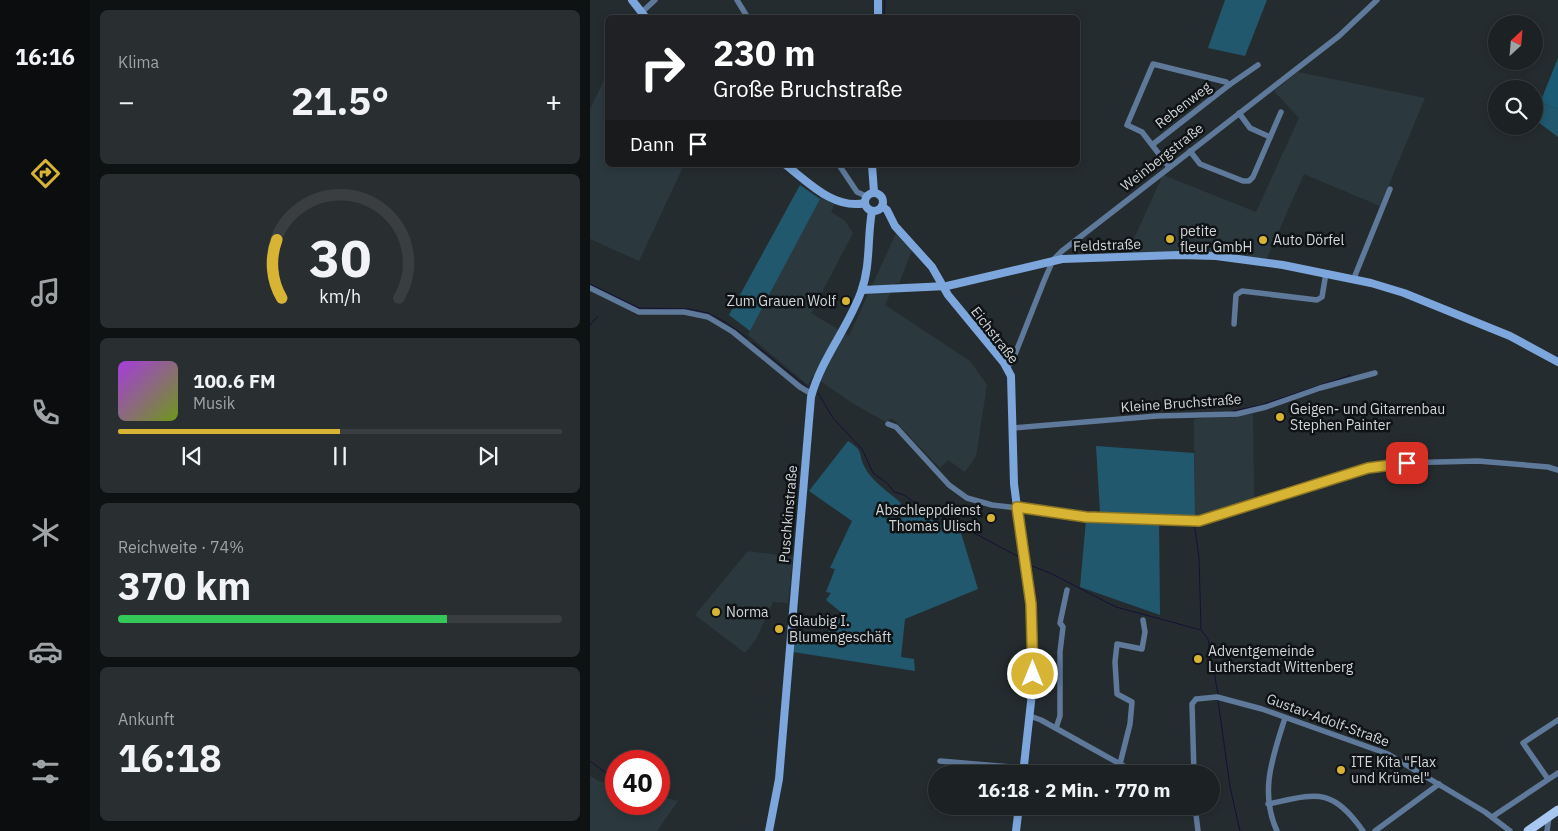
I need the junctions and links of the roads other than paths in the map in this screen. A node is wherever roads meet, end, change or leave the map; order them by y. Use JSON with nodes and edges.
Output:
{"nodes":[{"id":1,"x":632,"y":0,"type":"edge"},
{"id":2,"x":655,"y":0,"type":"edge"},
{"id":3,"x":737,"y":0,"type":"edge"},
{"id":4,"x":878,"y":0,"type":"edge"},
{"id":5,"x":1377,"y":0,"type":"edge"},
{"id":6,"x":644,"y":15,"type":"edge"},
{"id":7,"x":746,"y":15,"type":"edge"},
{"id":8,"x":878,"y":15,"type":"edge"},
{"id":9,"x":1258,"y":66,"type":"dead end"},
{"id":10,"x":1229,"y":85,"type":"junction"},
{"id":11,"x":1281,"y":112,"type":"dead end"},
{"id":12,"x":1239,"y":113,"type":"junction"},
{"id":13,"x":1270,"y":136,"type":"junction"},
{"id":14,"x":1152,"y":145,"type":"junction"},
{"id":15,"x":1190,"y":151,"type":"junction"},
{"id":16,"x":789,"y":167,"type":"edge"},
{"id":17,"x":840,"y":167,"type":"edge"},
{"id":18,"x":872,"y":167,"type":"edge"},
{"id":19,"x":1169,"y":167,"type":"junction"},
{"id":20,"x":1390,"y":189,"type":"dead end"},
{"id":21,"x":868,"y":197,"type":"junction"},
{"id":22,"x":882,"y":206,"type":"junction"},
{"id":23,"x":872,"y":211,"type":"junction"},
{"id":24,"x":1054,"y":260,"type":"junction"},
{"id":25,"x":1326,"y":273,"type":"junction"},
{"id":26,"x":1354,"y":278,"type":"junction"},
{"id":27,"x":943,"y":287,"type":"junction"},
{"id":28,"x":590,"y":288,"type":"edge"},
{"id":29,"x":862,"y":290,"type":"junction"},
{"id":30,"x":1234,"y":324,"type":"dead end"},
{"id":31,"x":1558,"y":362,"type":"edge"},
{"id":32,"x":1007,"y":367,"type":"junction"},
{"id":33,"x":1375,"y":373,"type":"dead end"},
{"id":34,"x":813,"y":391,"type":"junction"},
{"id":35,"x":888,"y":424,"type":"dead end"},
{"id":36,"x":1013,"y":428,"type":"junction"},
{"id":37,"x":1558,"y":470,"type":"edge"},
{"id":38,"x":1017,"y":507,"type":"junction"},
{"id":39,"x":1067,"y":590,"type":"dead end"},
{"id":40,"x":1144,"y":620,"type":"dead end"},
{"id":41,"x":1030,"y":716,"type":"junction"},
{"id":42,"x":1285,"y":718,"type":"junction"},
{"id":43,"x":1558,"y":720,"type":"edge"},
{"id":44,"x":1056,"y":728,"type":"junction"},
{"id":45,"x":940,"y":761,"type":"dead end"},
{"id":46,"x":1120,"y":764,"type":"joint"},
{"id":47,"x":973,"y":765,"type":"edge"},
{"id":48,"x":1024,"y":765,"type":"edge"},
{"id":49,"x":1194,"y":765,"type":"edge"},
{"id":50,"x":1558,"y":773,"type":"edge"},
{"id":51,"x":1548,"y":779,"type":"junction"},
{"id":52,"x":1439,"y":784,"type":"junction"},
{"id":53,"x":1268,"y":804,"type":"junction"},
{"id":54,"x":1555,"y":813,"type":"edge"},
{"id":55,"x":1018,"y":815,"type":"edge"},
{"id":56,"x":1196,"y":815,"type":"edge"},
{"id":57,"x":1492,"y":817,"type":"junction"},
{"id":58,"x":769,"y":831,"type":"edge"},
{"id":59,"x":1016,"y":831,"type":"edge"},
{"id":60,"x":1198,"y":831,"type":"edge"},
{"id":61,"x":1277,"y":831,"type":"edge"},
{"id":62,"x":1363,"y":831,"type":"edge"},
{"id":63,"x":1375,"y":831,"type":"edge"},
{"id":64,"x":1510,"y":831,"type":"edge"},
{"id":65,"x":1528,"y":831,"type":"edge"},
{"id":66,"x":1547,"y":831,"type":"edge"}],
"edges":[{"from":1,"to":6,"type":"street"},
{"from":2,"to":6,"type":"street"},
{"from":3,"to":7,"type":"street"},
{"from":4,"to":8,"type":"street"},
{"from":5,"to":12,"type":"street","name":"Weinbergstraße"},
{"from":9,"to":10,"type":"street","name":"Rebenweg"},
{"from":10,"to":14,"type":"street","name":"Rebenweg"},
{"from":10,"to":14,"type":"street","name":"Rebenweg"},
{"from":11,"to":13,"type":"street"},
{"from":12,"to":13,"type":"street"},
{"from":12,"to":15,"type":"street","name":"Weinbergstraße"},
{"from":13,"to":15,"type":"street"},
{"from":14,"to":19,"type":"street","name":"Rebenweg"},
{"from":15,"to":19,"type":"street","name":"Weinbergstraße"},
{"from":16,"to":21,"type":"street"},
{"from":17,"to":21,"type":"street"},
{"from":18,"to":21,"type":"street"},
{"from":19,"to":24,"type":"street","name":"Weinbergstraße"},
{"from":20,"to":26,"type":"street"},
{"from":21,"to":22,"type":"street","name":"Eichstraße"},
{"from":21,"to":23,"type":"street"},
{"from":22,"to":23,"type":"street"},
{"from":22,"to":27,"type":"street","name":"Eichstraße"},
{"from":23,"to":29,"type":"street","name":"Puschkinstraße"},
{"from":24,"to":25,"type":"street","name":"Feldstraße"},
{"from":24,"to":27,"type":"street","name":"Feldstraße"},
{"from":24,"to":32,"type":"street","name":"Weinbergstraße"},
{"from":25,"to":26,"type":"street","name":"Feldstraße"},
{"from":25,"to":30,"type":"street"},
{"from":26,"to":31,"type":"street","name":"Feldstraße"},
{"from":27,"to":29,"type":"street","name":"Feldstraße"},
{"from":27,"to":32,"type":"street","name":"Eichstraße"},
{"from":28,"to":34,"type":"street"},
{"from":29,"to":34,"type":"street","name":"Puschkinstraße"},
{"from":32,"to":36,"type":"street","name":"Eichstraße"},
{"from":33,"to":36,"type":"street","name":"Kleine Bruchstraße"},
{"from":34,"to":58,"type":"street","name":"Puschkinstraße"},
{"from":35,"to":38,"type":"street"},
{"from":36,"to":38,"type":"street","name":"Eichstraße"},
{"from":37,"to":38,"type":"street"},
{"from":38,"to":41,"type":"street","name":"Eichstraße"},
{"from":39,"to":44,"type":"street"},
{"from":40,"to":46,"type":"street"},
{"from":41,"to":44,"type":"street"},
{"from":41,"to":48,"type":"street","name":"Eichstraße"},
{"from":42,"to":49,"type":"street","name":"Gustav-Adolf-Straße"},
{"from":42,"to":52,"type":"street","name":"Gustav-Adolf-Straße"},
{"from":42,"to":53,"type":"street"},
{"from":43,"to":51,"type":"street"},
{"from":44,"to":46,"type":"street"},
{"from":45,"to":47,"type":"street"},
{"from":50,"to":51,"type":"street"},
{"from":51,"to":57,"type":"street"},
{"from":52,"to":57,"type":"street","name":"Gustav-Adolf-Straße"},
{"from":52,"to":63,"type":"street"},
{"from":53,"to":61,"type":"street"},
{"from":53,"to":62,"type":"street"},
{"from":54,"to":65,"type":"main road"},
{"from":54,"to":66,"type":"street"},
{"from":55,"to":59,"type":"street"},
{"from":56,"to":60,"type":"street"},
{"from":57,"to":64,"type":"street","name":"Gustav-Adolf-Straße"}]}
